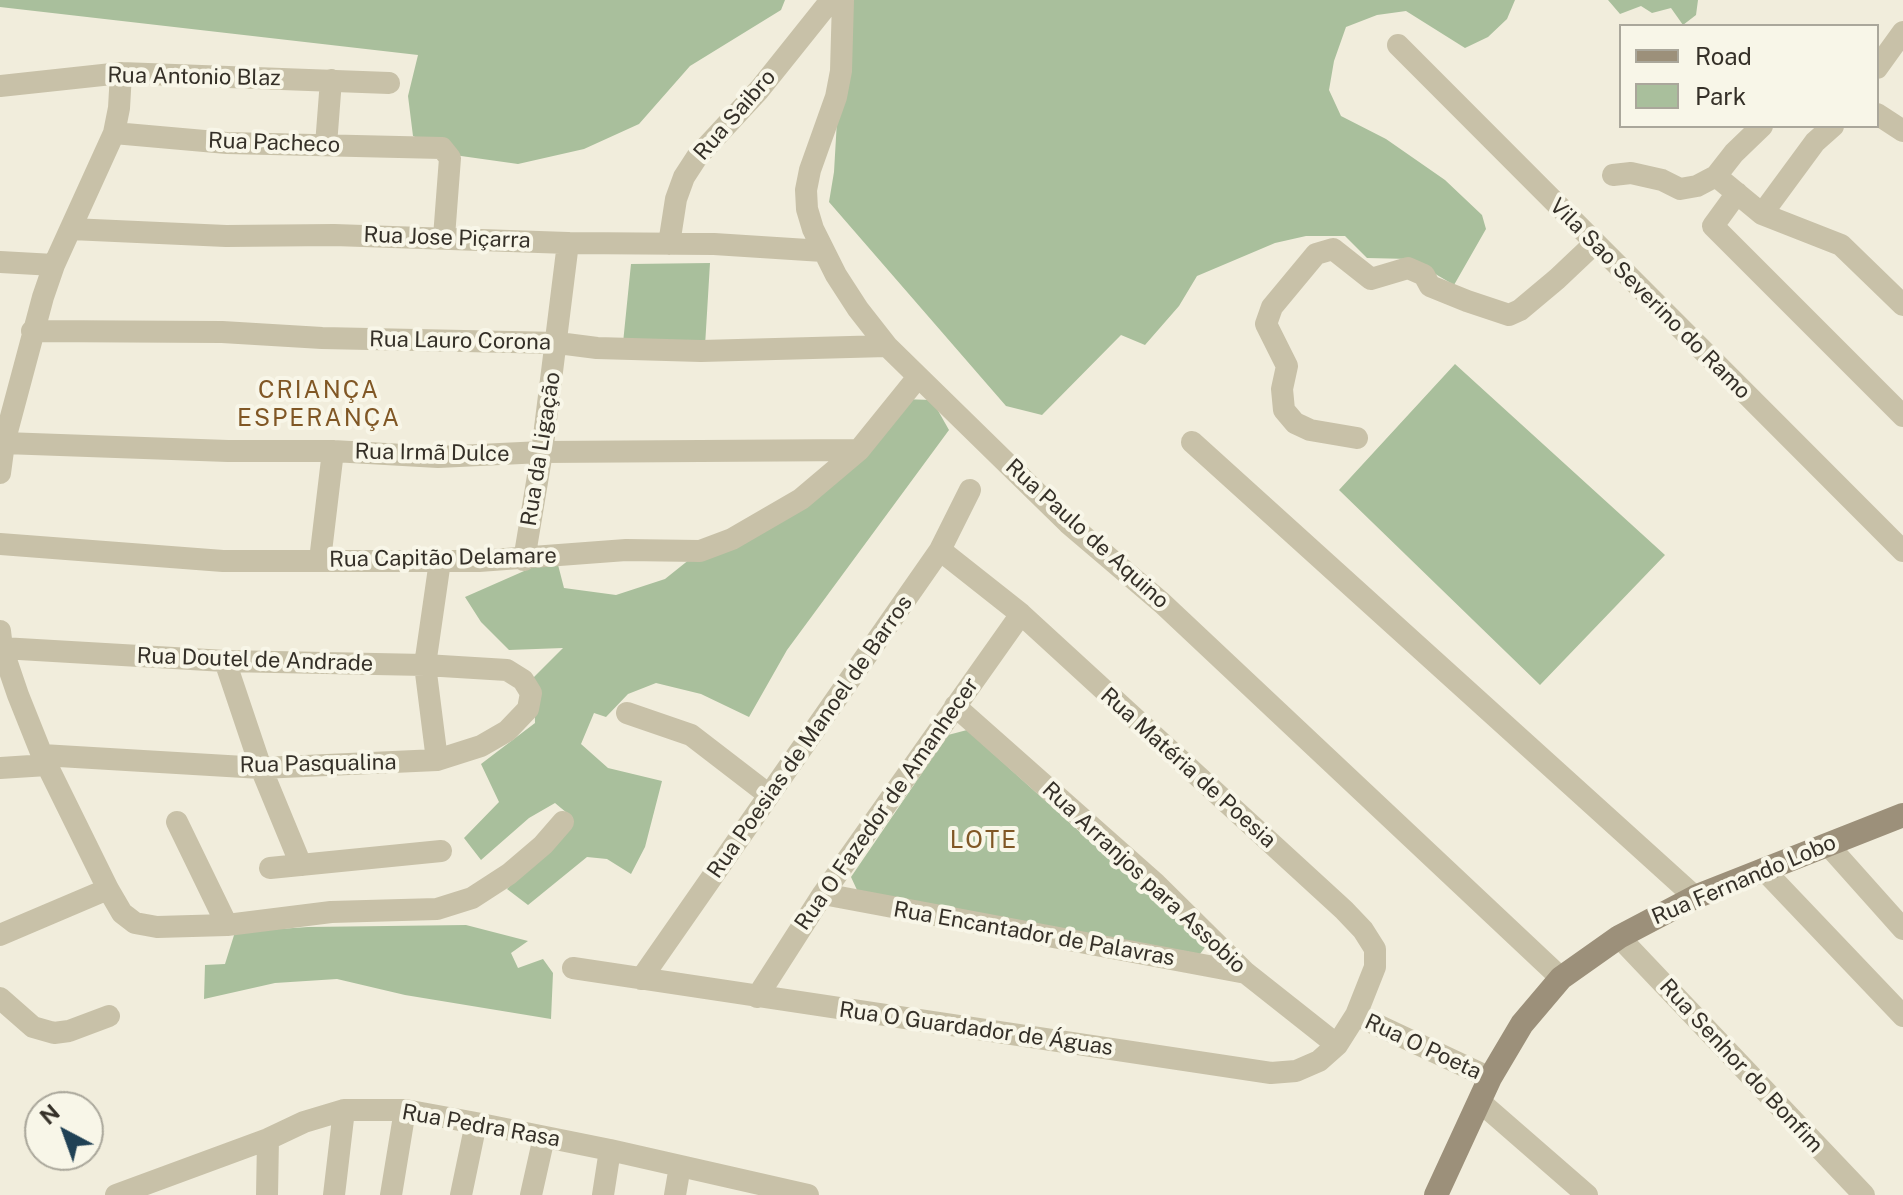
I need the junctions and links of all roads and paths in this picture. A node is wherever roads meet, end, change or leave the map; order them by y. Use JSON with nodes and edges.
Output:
{"nodes":[{"id":1,"x":831,"y":0,"type":"edge"},
{"id":2,"x":843,"y":0,"type":"edge"},
{"id":3,"x":1903,"y":32,"type":"edge"},
{"id":4,"x":1398,"y":45,"type":"dead end"},
{"id":5,"x":1879,"y":65,"type":"edge"},
{"id":6,"x":121,"y":73,"type":"junction"},
{"id":7,"x":331,"y":80,"type":"junction"},
{"id":8,"x":389,"y":83,"type":"dead end"},
{"id":9,"x":0,"y":86,"type":"edge"},
{"id":10,"x":1879,"y":115,"type":"edge"},
{"id":11,"x":1760,"y":128,"type":"edge"},
{"id":12,"x":1831,"y":128,"type":"edge"},
{"id":13,"x":1903,"y":131,"type":"edge"},
{"id":14,"x":114,"y":133,"type":"junction"},
{"id":15,"x":326,"y":145,"type":"junction"},
{"id":16,"x":1613,"y":175,"type":"dead end"},
{"id":17,"x":1716,"y":176,"type":"junction"},
{"id":18,"x":1737,"y":193,"type":"junction"},
{"id":19,"x":1762,"y":214,"type":"junction"},
{"id":20,"x":71,"y":229,"type":"junction"},
{"id":21,"x":444,"y":237,"type":"junction"},
{"id":22,"x":568,"y":243,"type":"junction"},
{"id":23,"x":669,"y":244,"type":"junction"},
{"id":24,"x":1594,"y":244,"type":"junction"},
{"id":25,"x":823,"y":251,"type":"junction"},
{"id":26,"x":0,"y":262,"type":"edge"},
{"id":27,"x":54,"y":265,"type":"junction"},
{"id":28,"x":1903,"y":305,"type":"edge"},
{"id":29,"x":32,"y":331,"type":"junction"},
{"id":30,"x":558,"y":343,"type":"junction"},
{"id":31,"x":887,"y":346,"type":"junction"},
{"id":32,"x":918,"y":377,"type":"junction"},
{"id":33,"x":1903,"y":416,"type":"edge"},
{"id":34,"x":1357,"y":438,"type":"dead end"},
{"id":35,"x":1192,"y":442,"type":"dead end"},
{"id":36,"x":4,"y":443,"type":"junction"},
{"id":37,"x":859,"y":450,"type":"junction"},
{"id":38,"x":333,"y":451,"type":"junction"},
{"id":39,"x":542,"y":452,"type":"junction"},
{"id":40,"x":0,"y":473,"type":"edge"},
{"id":41,"x":970,"y":490,"type":"dead end"},
{"id":42,"x":0,"y":544,"type":"edge"},
{"id":43,"x":940,"y":550,"type":"junction"},
{"id":44,"x":1903,"y":551,"type":"edge"},
{"id":45,"x":320,"y":560,"type":"junction"},
{"id":46,"x":524,"y":560,"type":"junction"},
{"id":47,"x":440,"y":561,"type":"junction"},
{"id":48,"x":1021,"y":614,"type":"junction"},
{"id":49,"x":1,"y":639,"type":"edge"},
{"id":50,"x":225,"y":661,"type":"junction"},
{"id":51,"x":425,"y":665,"type":"junction"},
{"id":52,"x":507,"y":670,"type":"joint"},
{"id":53,"x":955,"y":706,"type":"junction"},
{"id":54,"x":627,"y":713,"type":"dead end"},
{"id":55,"x":45,"y":760,"type":"junction"},
{"id":56,"x":437,"y":760,"type":"junction"},
{"id":57,"x":0,"y":768,"type":"edge"},
{"id":58,"x":261,"y":768,"type":"junction"},
{"id":59,"x":769,"y":795,"type":"junction"},
{"id":60,"x":1903,"y":815,"type":"edge"},
{"id":61,"x":177,"y":822,"type":"dead end"},
{"id":62,"x":563,"y":822,"type":"dead end"},
{"id":63,"x":1828,"y":845,"type":"junction"},
{"id":64,"x":441,"y":851,"type":"dead end"},
{"id":65,"x":301,"y":865,"type":"junction"},
{"id":66,"x":270,"y":868,"type":"dead end"},
{"id":67,"x":1763,"y":869,"type":"junction"},
{"id":68,"x":108,"y":889,"type":"junction"},
{"id":69,"x":823,"y":894,"type":"junction"},
{"id":70,"x":1695,"y":897,"type":"junction"},
{"id":71,"x":227,"y":925,"type":"junction"},
{"id":72,"x":1903,"y":929,"type":"edge"},
{"id":73,"x":0,"y":935,"type":"edge"},
{"id":74,"x":1619,"y":937,"type":"junction"},
{"id":75,"x":573,"y":968,"type":"dead end"},
{"id":76,"x":1246,"y":973,"type":"junction"},
{"id":77,"x":1561,"y":978,"type":"junction"},
{"id":78,"x":641,"y":979,"type":"junction"},
{"id":79,"x":757,"y":997,"type":"junction"},
{"id":80,"x":0,"y":998,"type":"edge"},
{"id":81,"x":1356,"y":1015,"type":"junction"},
{"id":82,"x":109,"y":1016,"type":"dead end"},
{"id":83,"x":1903,"y":1016,"type":"edge"},
{"id":84,"x":1337,"y":1045,"type":"junction"},
{"id":85,"x":1484,"y":1090,"type":"junction"},
{"id":86,"x":344,"y":1110,"type":"junction"},
{"id":87,"x":405,"y":1110,"type":"junction"},
{"id":88,"x":476,"y":1123,"type":"junction"},
{"id":89,"x":544,"y":1137,"type":"junction"},
{"id":90,"x":268,"y":1139,"type":"junction"},
{"id":91,"x":610,"y":1150,"type":"junction"},
{"id":92,"x":680,"y":1166,"type":"junction"},
{"id":93,"x":165,"y":1187,"type":"edge"},
{"id":94,"x":116,"y":1195,"type":"edge"},
{"id":95,"x":267,"y":1195,"type":"edge"},
{"id":96,"x":334,"y":1195,"type":"edge"},
{"id":97,"x":391,"y":1195,"type":"edge"},
{"id":98,"x":461,"y":1195,"type":"edge"},
{"id":99,"x":531,"y":1195,"type":"edge"},
{"id":100,"x":603,"y":1195,"type":"edge"},
{"id":101,"x":675,"y":1195,"type":"edge"},
{"id":102,"x":808,"y":1195,"type":"edge"},
{"id":103,"x":1436,"y":1195,"type":"edge"},
{"id":104,"x":1587,"y":1195,"type":"edge"},
{"id":105,"x":1864,"y":1195,"type":"edge"}],
"edges":[{"from":1,"to":23,"type":"street","name":"Rua Saibro"},
{"from":2,"to":25,"type":"street","name":"Rua Paulo de Aquino"},
{"from":3,"to":5,"type":"street"},
{"from":4,"to":24,"type":"street","name":"Vila Sao Severino do Ramo"},
{"from":6,"to":7,"type":"street","name":"Rua Antonio Blaz"},
{"from":6,"to":9,"type":"street","name":"Rua Antonio Blaz"},
{"from":6,"to":14,"type":"street"},
{"from":7,"to":8,"type":"street","name":"Rua Antonio Blaz"},
{"from":7,"to":15,"type":"street"},
{"from":10,"to":13,"type":"street"},
{"from":11,"to":17,"type":"street"},
{"from":12,"to":19,"type":"street"},
{"from":14,"to":15,"type":"street","name":"Rua Pacheco"},
{"from":14,"to":20,"type":"street"},
{"from":15,"to":21,"type":"street","name":"Rua Pacheco"},
{"from":16,"to":17,"type":"street"},
{"from":17,"to":18,"type":"street"},
{"from":18,"to":19,"type":"street"},
{"from":18,"to":33,"type":"street"},
{"from":19,"to":28,"type":"street"},
{"from":20,"to":21,"type":"street","name":"Rua Jose Piçarra"},
{"from":20,"to":27,"type":"street"},
{"from":21,"to":22,"type":"street","name":"Rua Jose Piçarra"},
{"from":22,"to":23,"type":"street","name":"Rua Jose Piçarra"},
{"from":22,"to":30,"type":"street","name":"Rua da Ligação"},
{"from":23,"to":25,"type":"street","name":"Rua Jose Piçarra"},
{"from":24,"to":34,"type":"street"},
{"from":24,"to":44,"type":"street","name":"Vila Sao Severino do Ramo"},
{"from":25,"to":31,"type":"street","name":"Rua Paulo de Aquino"},
{"from":26,"to":27,"type":"street"},
{"from":27,"to":29,"type":"street"},
{"from":29,"to":30,"type":"street","name":"Rua Lauro Corona"},
{"from":29,"to":36,"type":"street"},
{"from":30,"to":31,"type":"street","name":"Rua Lauro Corona"},
{"from":30,"to":39,"type":"street","name":"Rua da Ligação"},
{"from":31,"to":32,"type":"street","name":"Rua Paulo de Aquino"},
{"from":32,"to":37,"type":"street","name":"Rua Capitão Delamare"},
{"from":32,"to":77,"type":"street","name":"Rua Paulo de Aquino"},
{"from":35,"to":70,"type":"street"},
{"from":36,"to":38,"type":"street","name":"Rua Irmã Dulce"},
{"from":36,"to":40,"type":"street"},
{"from":37,"to":39,"type":"street","name":"Rua Irmã Dulce"},
{"from":37,"to":46,"type":"street","name":"Rua Capitão Delamare"},
{"from":38,"to":39,"type":"street","name":"Rua Irmã Dulce"},
{"from":38,"to":45,"type":"street"},
{"from":39,"to":46,"type":"street","name":"Rua da Ligação"},
{"from":41,"to":43,"type":"street","name":"Rua Poesias de Manoel de Barros"},
{"from":42,"to":45,"type":"street","name":"Rua Capitão Delamare"},
{"from":43,"to":48,"type":"street","name":"Rua Matéria de Poesia"},
{"from":43,"to":59,"type":"street","name":"Rua Poesias de Manoel de Barros"},
{"from":45,"to":47,"type":"street","name":"Rua Capitão Delamare"},
{"from":46,"to":47,"type":"street","name":"Rua Capitão Delamare"},
{"from":47,"to":51,"type":"street"},
{"from":48,"to":53,"type":"street","name":"Rua O Fazedor de Amanhecer"},
{"from":48,"to":81,"type":"street","name":"Rua Matéria de Poesia"},
{"from":49,"to":50,"type":"street","name":"Rua Doutel de Andrade"},
{"from":49,"to":55,"type":"street"},
{"from":50,"to":51,"type":"street","name":"Rua Doutel de Andrade"},
{"from":50,"to":58,"type":"street"},
{"from":51,"to":52,"type":"street","name":"Rua Doutel de Andrade"},
{"from":51,"to":56,"type":"street"},
{"from":52,"to":56,"type":"street","name":"Rua Pasqualina"},
{"from":53,"to":69,"type":"street","name":"Rua O Fazedor de Amanhecer"},
{"from":53,"to":76,"type":"street","name":"Rua Arranjos para Assobio"},
{"from":54,"to":59,"type":"street"},
{"from":55,"to":57,"type":"street","name":"Rua Pasqualina"},
{"from":55,"to":58,"type":"street","name":"Rua Pasqualina"},
{"from":55,"to":68,"type":"street"},
{"from":56,"to":58,"type":"street","name":"Rua Pasqualina"},
{"from":58,"to":65,"type":"street"},
{"from":59,"to":78,"type":"street","name":"Rua Poesias de Manoel de Barros"},
{"from":60,"to":63,"type":"main road","name":"Rua Fernando Lobo"},
{"from":61,"to":71,"type":"street"},
{"from":62,"to":71,"type":"street"},
{"from":63,"to":67,"type":"main road","name":"Rua Fernando Lobo"},
{"from":63,"to":72,"type":"street"},
{"from":64,"to":65,"type":"street"},
{"from":65,"to":66,"type":"street"},
{"from":67,"to":70,"type":"main road","name":"Rua Fernando Lobo"},
{"from":67,"to":83,"type":"street"},
{"from":68,"to":71,"type":"street"},
{"from":68,"to":73,"type":"street"},
{"from":69,"to":76,"type":"street","name":"Rua Encantador de Palavras"},
{"from":69,"to":79,"type":"street","name":"Rua O Fazedor de Amanhecer"},
{"from":70,"to":74,"type":"main road","name":"Rua Fernando Lobo"},
{"from":74,"to":77,"type":"main road","name":"Rua Fernando Lobo"},
{"from":74,"to":105,"type":"street","name":"Rua Senhor do Bonfim"},
{"from":75,"to":78,"type":"street","name":"Rua O Guardador de Águas"},
{"from":76,"to":84,"type":"street","name":"Rua Arranjos para Assobio"},
{"from":77,"to":85,"type":"main road","name":"Rua Fernando Lobo"},
{"from":78,"to":79,"type":"street","name":"Rua O Guardador de Águas"},
{"from":79,"to":84,"type":"street","name":"Rua O Guardador de Águas"},
{"from":80,"to":82,"type":"street"},
{"from":81,"to":84,"type":"street","name":"Rua O Guardador de Águas"},
{"from":81,"to":85,"type":"street","name":"Rua O Poeta"},
{"from":85,"to":103,"type":"main road","name":"Rua Fernando Lobo"},
{"from":85,"to":104,"type":"street","name":"Rua O Poeta"},
{"from":86,"to":87,"type":"street","name":"Rua Pedra Rasa"},
{"from":86,"to":90,"type":"street","name":"Rua Pedra Rasa"},
{"from":86,"to":96,"type":"street"},
{"from":87,"to":88,"type":"street","name":"Rua Pedra Rasa"},
{"from":87,"to":97,"type":"street"},
{"from":88,"to":89,"type":"street","name":"Rua Pedra Rasa"},
{"from":88,"to":98,"type":"street"},
{"from":89,"to":91,"type":"street","name":"Rua Pedra Rasa"},
{"from":89,"to":99,"type":"street"},
{"from":90,"to":93,"type":"street","name":"Rua Pedra Rasa"},
{"from":90,"to":95,"type":"street"},
{"from":91,"to":92,"type":"street","name":"Rua Pedra Rasa"},
{"from":91,"to":100,"type":"street"},
{"from":92,"to":101,"type":"street"},
{"from":92,"to":102,"type":"street","name":"Rua Pedra Rasa"},
{"from":93,"to":94,"type":"street","name":"Rua Pedra Rasa"}]}
